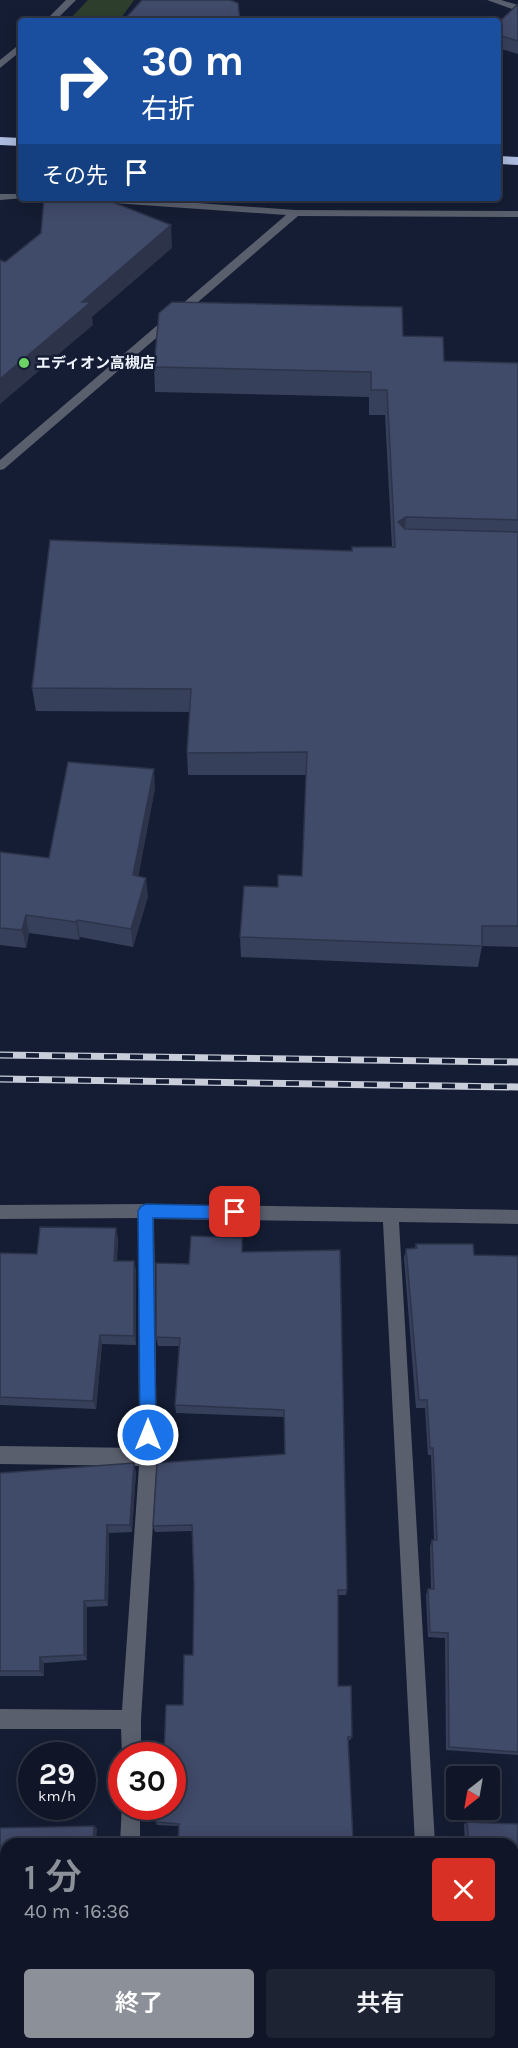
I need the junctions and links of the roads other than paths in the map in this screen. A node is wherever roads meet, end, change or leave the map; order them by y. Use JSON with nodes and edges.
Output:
{"nodes":[{"id":1,"x":71,"y":0,"type":"edge"},
{"id":2,"x":492,"y":0,"type":"edge"},
{"id":3,"x":518,"y":8,"type":"edge"},
{"id":4,"x":53,"y":18,"type":"edge"},
{"id":5,"x":18,"y":49,"type":"edge"},
{"id":6,"x":0,"y":64,"type":"edge"},
{"id":7,"x":0,"y":141,"type":"edge"},
{"id":8,"x":18,"y":142,"type":"edge"},
{"id":9,"x":501,"y":160,"type":"edge"},
{"id":10,"x":518,"y":161,"type":"edge"},
{"id":11,"x":0,"y":197,"type":"edge"},
{"id":12,"x":18,"y":197,"type":"edge"},
{"id":13,"x":127,"y":201,"type":"edge"},
{"id":14,"x":295,"y":213,"type":"junction"},
{"id":15,"x":518,"y":214,"type":"edge"},
{"id":16,"x":0,"y":465,"type":"edge"},
{"id":17,"x":146,"y":1211,"type":"junction"},
{"id":18,"x":0,"y":1212,"type":"edge"},
{"id":19,"x":392,"y":1215,"type":"junction"},
{"id":20,"x":518,"y":1217,"type":"edge"},
{"id":21,"x":0,"y":1455,"type":"edge"},
{"id":22,"x":148,"y":1457,"type":"junction"},
{"id":23,"x":0,"y":1719,"type":"edge"},
{"id":24,"x":130,"y":1720,"type":"junction"},
{"id":25,"x":130,"y":1742,"type":"edge"},
{"id":26,"x":130,"y":1820,"type":"edge"},
{"id":27,"x":130,"y":1838,"type":"edge"},
{"id":28,"x":425,"y":1838,"type":"edge"}],
"edges":[{"from":1,"to":4,"type":"street"},
{"from":2,"to":3,"type":"street"},
{"from":5,"to":6,"type":"street"},
{"from":7,"to":8,"type":"highway"},
{"from":9,"to":10,"type":"highway"},
{"from":11,"to":12,"type":"street"},
{"from":13,"to":14,"type":"street"},
{"from":14,"to":15,"type":"street"},
{"from":14,"to":16,"type":"street"},
{"from":17,"to":18,"type":"street"},
{"from":17,"to":19,"type":"street"},
{"from":17,"to":22,"type":"street"},
{"from":19,"to":20,"type":"street"},
{"from":19,"to":28,"type":"street"},
{"from":21,"to":22,"type":"street"},
{"from":22,"to":24,"type":"street"},
{"from":23,"to":24,"type":"street"},
{"from":24,"to":25,"type":"street"},
{"from":26,"to":27,"type":"street"}]}
